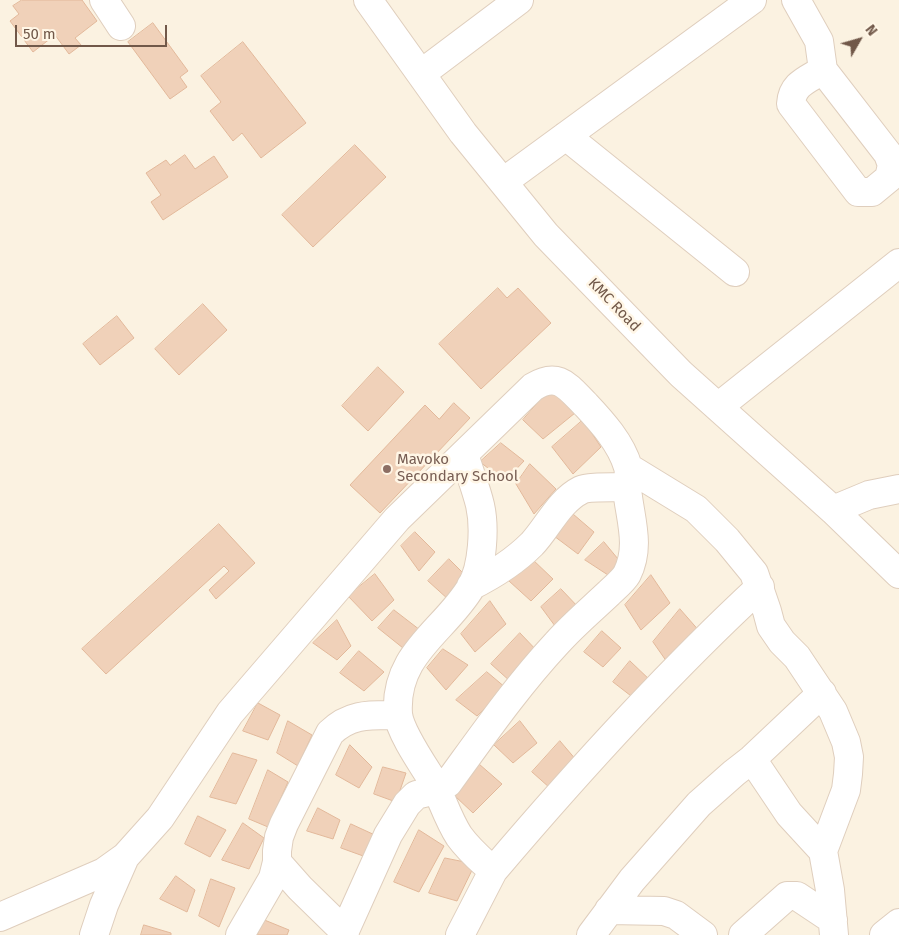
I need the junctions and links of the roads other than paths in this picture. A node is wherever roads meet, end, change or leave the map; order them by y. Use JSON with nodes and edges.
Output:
{"nodes":[{"id":1,"x":104,"y":0,"type":"edge"},
{"id":2,"x":368,"y":0,"type":"edge"},
{"id":3,"x":518,"y":0,"type":"edge"},
{"id":4,"x":752,"y":0,"type":"edge"},
{"id":5,"x":796,"y":0,"type":"edge"},
{"id":6,"x":121,"y":26,"type":"dead end"},
{"id":7,"x":823,"y":70,"type":"dead end"},
{"id":8,"x":422,"y":73,"type":"junction"},
{"id":9,"x":566,"y":136,"type":"junction"},
{"id":10,"x":503,"y":182,"type":"junction"},
{"id":11,"x":899,"y":263,"type":"edge"},
{"id":12,"x":735,"y":272,"type":"dead end"},
{"id":13,"x":718,"y":407,"type":"junction"},
{"id":14,"x":464,"y":454,"type":"junction"},
{"id":15,"x":628,"y":478,"type":"junction"},
{"id":16,"x":899,"y":489,"type":"edge"},
{"id":17,"x":833,"y":510,"type":"junction"},
{"id":18,"x":899,"y":574,"type":"edge"},
{"id":19,"x":472,"y":586,"type":"junction"},
{"id":20,"x":760,"y":587,"type":"junction"},
{"id":21,"x":822,"y":693,"type":"junction"},
{"id":22,"x":398,"y":715,"type":"junction"},
{"id":23,"x":752,"y":759,"type":"junction"},
{"id":24,"x":437,"y":790,"type":"junction"},
{"id":25,"x":823,"y":851,"type":"junction"},
{"id":26,"x":125,"y":857,"type":"junction"},
{"id":27,"x":278,"y":862,"type":"junction"},
{"id":28,"x":494,"y":871,"type":"junction"},
{"id":29,"x":609,"y":910,"type":"junction"},
{"id":30,"x":0,"y":917,"type":"edge"},
{"id":31,"x":899,"y":923,"type":"edge"},
{"id":32,"x":834,"y":927,"type":"edge"},
{"id":33,"x":344,"y":933,"type":"edge"},
{"id":34,"x":94,"y":935,"type":"edge"},
{"id":35,"x":240,"y":935,"type":"edge"},
{"id":36,"x":460,"y":935,"type":"edge"},
{"id":37,"x":591,"y":935,"type":"edge"},
{"id":38,"x":702,"y":935,"type":"edge"},
{"id":39,"x":743,"y":935,"type":"edge"},
{"id":40,"x":884,"y":935,"type":"edge"}],
"edges":[{"from":1,"to":6,"type":"street"},
{"from":2,"to":8,"type":"street","name":"KMC Road"},
{"from":3,"to":8,"type":"street"},
{"from":4,"to":9,"type":"street"},
{"from":5,"to":7,"type":"street"},
{"from":8,"to":10,"type":"street","name":"KMC Road"},
{"from":9,"to":10,"type":"street"},
{"from":9,"to":12,"type":"street"},
{"from":10,"to":13,"type":"street","name":"KMC Road"},
{"from":11,"to":13,"type":"street"},
{"from":13,"to":17,"type":"street","name":"KMC Road"},
{"from":14,"to":15,"type":"street"},
{"from":14,"to":19,"type":"street"},
{"from":14,"to":26,"type":"street"},
{"from":15,"to":19,"type":"street"},
{"from":15,"to":20,"type":"street"},
{"from":15,"to":24,"type":"street"},
{"from":16,"to":17,"type":"street"},
{"from":17,"to":18,"type":"street","name":"KMC Road"},
{"from":19,"to":22,"type":"street"},
{"from":20,"to":21,"type":"street"},
{"from":20,"to":28,"type":"street"},
{"from":21,"to":23,"type":"street"},
{"from":21,"to":25,"type":"street"},
{"from":22,"to":24,"type":"street"},
{"from":22,"to":27,"type":"street"},
{"from":23,"to":25,"type":"street"},
{"from":23,"to":29,"type":"street"},
{"from":24,"to":28,"type":"street"},
{"from":24,"to":33,"type":"street"},
{"from":25,"to":32,"type":"street"},
{"from":26,"to":30,"type":"street"},
{"from":26,"to":34,"type":"street"},
{"from":27,"to":33,"type":"street"},
{"from":27,"to":35,"type":"street"},
{"from":28,"to":36,"type":"street"},
{"from":29,"to":37,"type":"street"},
{"from":29,"to":38,"type":"street"},
{"from":31,"to":40,"type":"street"},
{"from":32,"to":39,"type":"street"}]}
